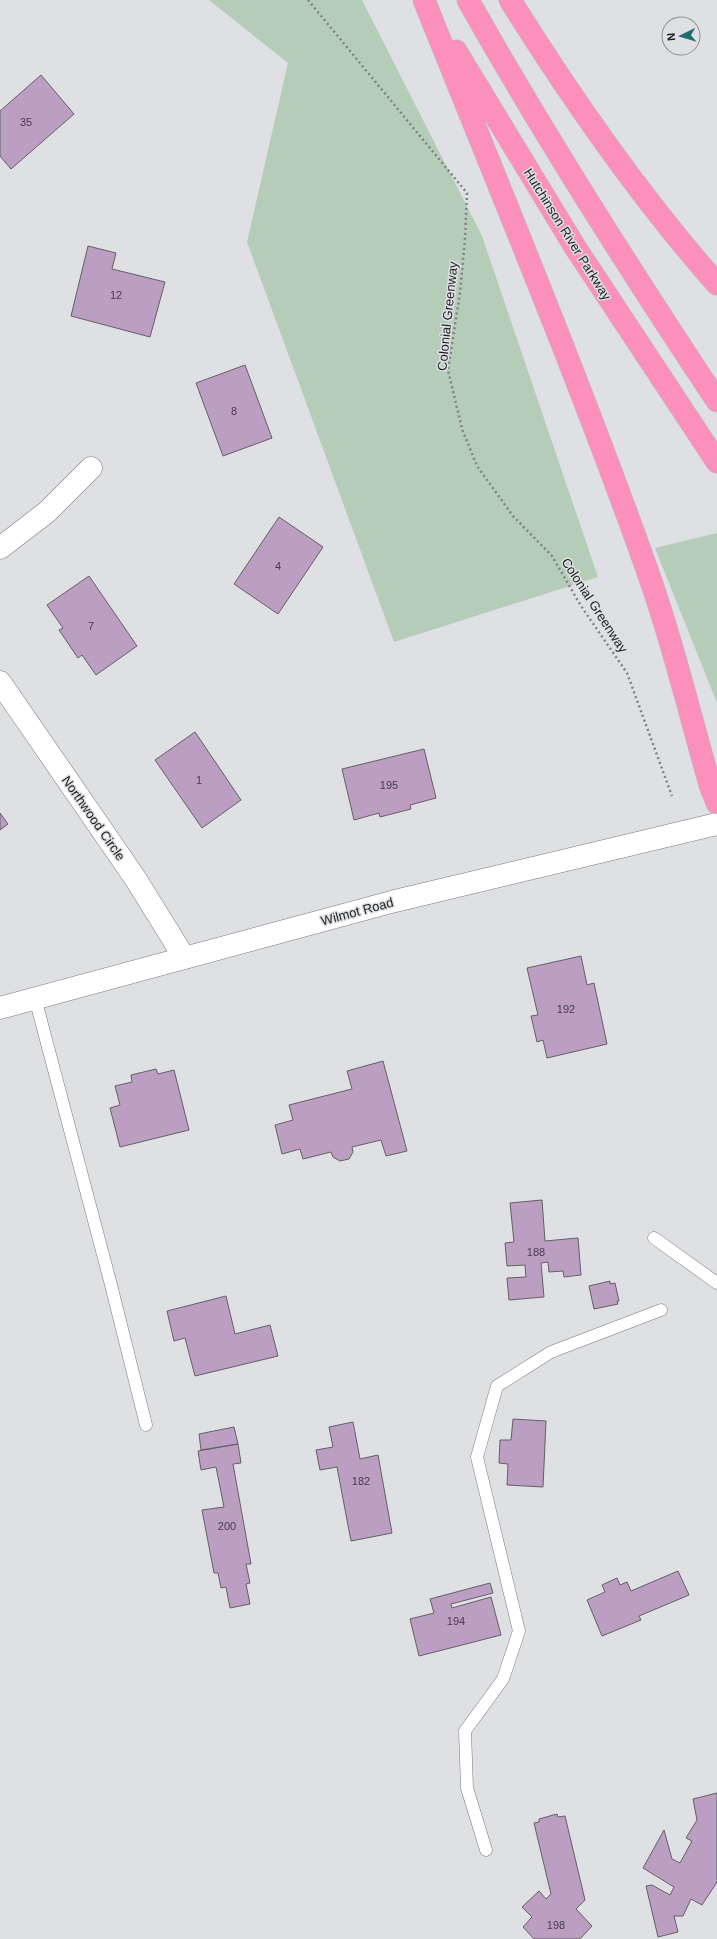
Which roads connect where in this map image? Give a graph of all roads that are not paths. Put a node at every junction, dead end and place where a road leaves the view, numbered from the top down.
1 (424, 0) edge
2 (427, 0) edge
3 (468, 0) edge
4 (510, 0) edge
5 (717, 284) edge
6 (717, 401) edge
7 (717, 462) edge
8 (91, 468) dead end
9 (0, 548) edge
10 (0, 682) edge
11 (717, 803) edge
12 (717, 824) edge
13 (184, 957) junction
14 (34, 998) junction
15 (0, 1008) edge
16 (654, 1238) dead end
17 (717, 1283) edge
18 (661, 1310) dead end
19 (146, 1424) dead end
20 (486, 1850) dead end

1 - 11 highway
2 - 7 highway, Hutchinson River Parkway
3 - 6 highway
4 - 5 highway
8 - 9 street
10 - 13 street, Northwood Circle
12 - 13 street, Wilmot Road
13 - 14 street, Wilmot Road
14 - 15 street, Wilmot Road
14 - 19 lane
16 - 17 lane
18 - 20 lane

